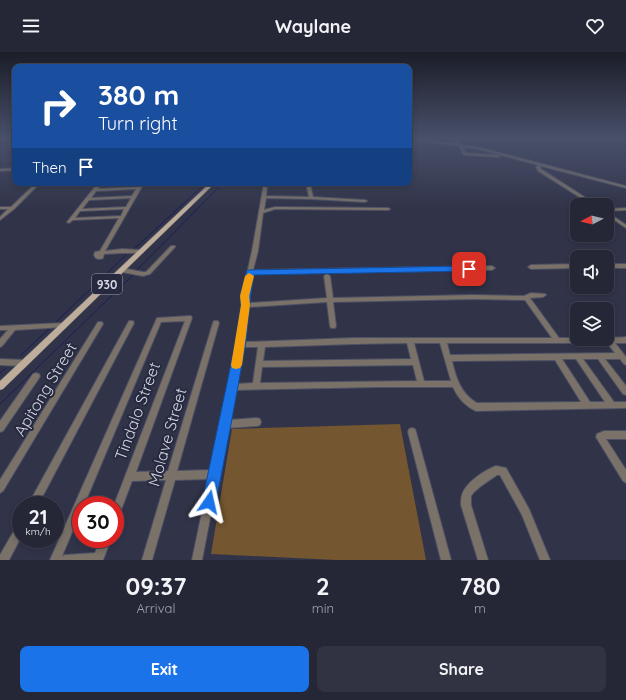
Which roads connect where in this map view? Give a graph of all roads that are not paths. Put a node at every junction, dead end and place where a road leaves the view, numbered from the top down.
1 (532, 162) edge
2 (541, 164) junction
3 (12, 169) edge
4 (0, 170) edge
5 (35, 186) edge
6 (97, 186) edge
7 (210, 186) edge
8 (266, 186) edge
9 (309, 186) edge
10 (626, 187) edge
11 (139, 188) joint
12 (116, 189) junction
13 (94, 190) junction
14 (88, 197) junction
15 (264, 197) junction
16 (110, 198) junction
17 (134, 198) junction
18 (311, 198) junction
19 (584, 198) edge
20 (365, 201) dead end
21 (0, 208) edge
22 (12, 208) junction
23 (128, 208) junction
24 (388, 209) dead end
25 (626, 209) edge
26 (79, 210) junction
27 (614, 210) edge
28 (261, 212) junction
29 (122, 217) junction
30 (0, 218) edge
31 (614, 218) edge
32 (626, 227) edge
33 (173, 248) dead end
34 (137, 252) junction
35 (570, 266) edge
36 (614, 266) edge
37 (626, 266) edge
38 (492, 268) dead end
39 (531, 268) dead end
40 (122, 270) junction
41 (250, 272) junction
42 (327, 276) dead end
43 (348, 293) dead end
44 (543, 294) dead end
45 (526, 298) junction
46 (331, 300) junction
47 (348, 300) junction
48 (246, 305) junction
49 (131, 323) dead end
50 (216, 323) dead end
51 (100, 324) dead end
52 (64, 325) junction
53 (333, 326) dead end
54 (14, 327) junction
55 (0, 328) edge
56 (556, 339) junction
57 (570, 339) edge
58 (614, 339) edge
59 (626, 340) edge
60 (410, 341) junction
61 (443, 341) junction
62 (0, 344) edge
63 (262, 344) junction
64 (240, 345) junction
65 (614, 346) edge
66 (578, 357) junction
67 (600, 357) junction
68 (448, 358) junction
69 (557, 358) junction
70 (624, 359) edge
71 (0, 362) edge
72 (416, 362) junction
73 (24, 363) junction
74 (260, 364) junction
75 (36, 376) dead end
76 (421, 384) junction
77 (456, 384) junction
78 (0, 386) edge
79 (232, 387) junction
80 (256, 387) junction
81 (626, 392) edge
82 (612, 405) junction
83 (626, 405) edge
84 (588, 406) junction
85 (257, 422) dead end
86 (224, 424) junction
87 (0, 428) edge
88 (412, 432) dead end
89 (626, 435) edge
90 (214, 474) junction
91 (171, 475) junction
92 (626, 476) edge
93 (130, 477) junction
94 (0, 488) edge
95 (38, 496) edge
96 (122, 496) edge
97 (12, 544) edge
98 (102, 548) edge
99 (98, 559) edge
100 (3, 560) edge
101 (55, 560) edge
102 (65, 560) edge
103 (147, 560) edge
104 (197, 560) edge
105 (446, 560) edge
106 (483, 560) edge
107 (545, 560) edge

1 - 2 street
2 - 10 street
2 - 19 street
3 - 4 street
5 - 22 street
6 - 13 street
7 - 34 main road, 930
8 - 15 street
9 - 18 street
11 - 12 street
11 - 17 street
12 - 13 street
12 - 16 street
13 - 14 street
14 - 16 street
14 - 26 street
15 - 18 street
15 - 28 street
16 - 17 street
17 - 23 street
18 - 20 street
21 - 22 street
22 - 30 street
23 - 26 street
23 - 29 street
24 - 28 street
25 - 27 street
26 - 29 street
28 - 41 street
29 - 34 street
31 - 32 street
33 - 40 street
34 - 40 main road, 930
35 - 39 street
36 - 37 street
38 - 41 street
40 - 52 main road, 930
41 - 48 street
42 - 46 street
43 - 47 street
44 - 45 street
45 - 47 street
45 - 56 street
46 - 47 street
46 - 48 street
46 - 53 street
48 - 64 street
49 - 95 street
50 - 91 street, Molave Street
51 - 94 street, Apitong Street
52 - 54 street
52 - 73 main road, 930
54 - 55 street
54 - 62 street
56 - 57 street
56 - 61 street
58 - 59 street
60 - 61 street
60 - 63 street
60 - 72 street
61 - 68 street
63 - 64 street
63 - 74 street
64 - 79 street
65 - 70 street
66 - 67 street
66 - 69 street
66 - 82 street
67 - 70 street
67 - 81 street
68 - 69 street
68 - 77 street
69 - 84 street
71 - 73 street
72 - 74 street
72 - 76 street
73 - 78 main road, 930
74 - 80 street
75 - 87 street
76 - 77 street
76 - 80 street
77 - 84 street
79 - 80 street
79 - 86 street
82 - 83 street
82 - 84 street
85 - 86 street
86 - 90 street
88 - 105 street
89 - 92 street
90 - 91 street
90 - 104 street
91 - 93 street
91 - 103 street, Molave Street
93 - 96 street, Tindalo Street
93 - 101 street, Tindalo Street
97 - 100 street
98 - 99 street
99 - 102 street
106 - 107 street

